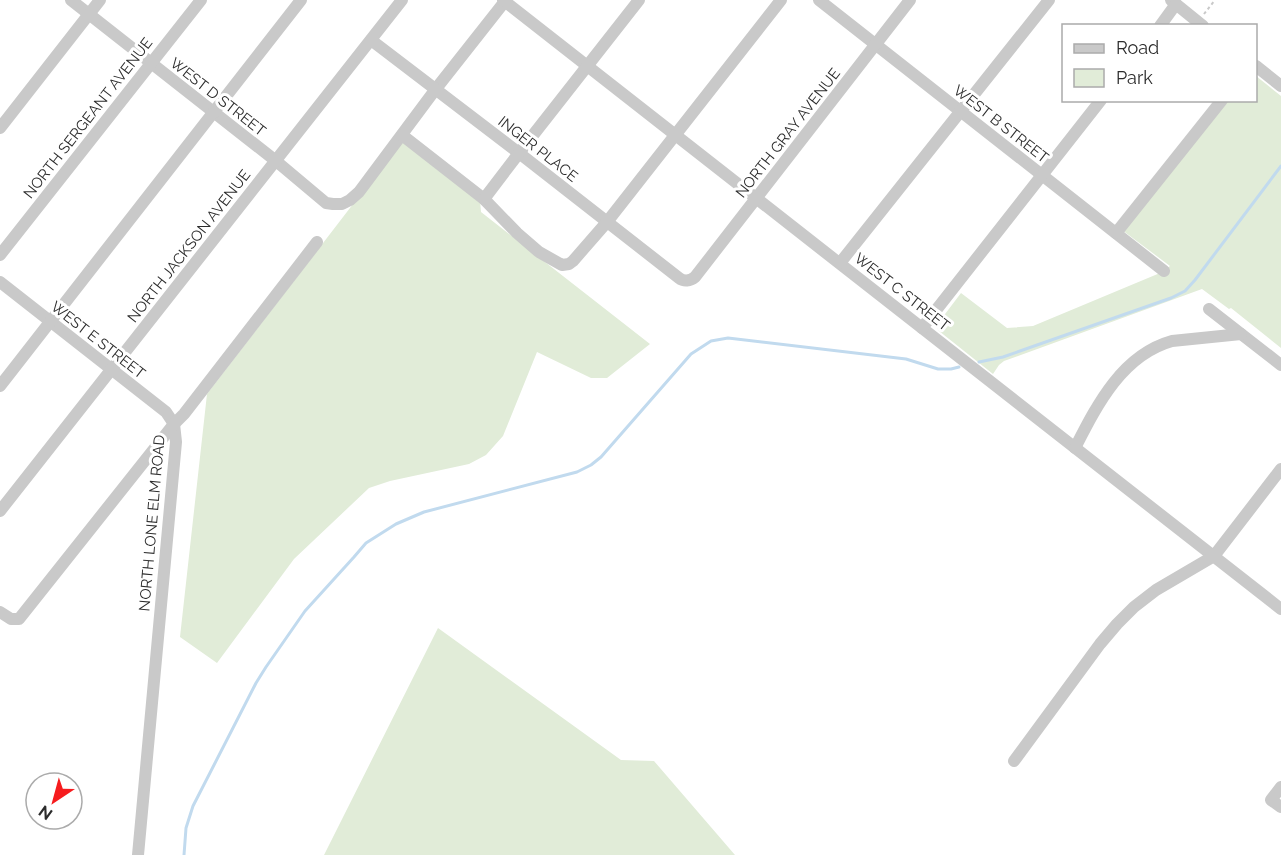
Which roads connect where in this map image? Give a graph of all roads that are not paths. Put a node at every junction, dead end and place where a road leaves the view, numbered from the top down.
1 (71, 0) edge
2 (100, 0) edge
3 (201, 0) edge
4 (301, 0) edge
5 (402, 0) edge
6 (505, 0) edge
7 (639, 0) edge
8 (781, 0) edge
9 (819, 0) edge
10 (910, 0) edge
11 (1049, 0) edge
12 (1173, 2) edge
13 (89, 14) junction
14 (1203, 20) edge
15 (1161, 24) edge
16 (371, 40) junction
17 (875, 44) junction
18 (151, 63) junction
19 (587, 66) junction
20 (1257, 67) edge
21 (1281, 86) edge
22 (435, 90) junction
23 (1099, 102) edge
24 (1220, 102) edge
25 (961, 111) junction
26 (213, 112) junction
27 (0, 128) edge
28 (402, 135) junction
29 (676, 135) junction
30 (519, 153) junction
31 (276, 161) junction
32 (1043, 176) junction
33 (756, 198) junction
34 (484, 200) junction
35 (607, 222) junction
36 (1116, 233) junction
37 (317, 242) dead end
38 (0, 255) edge
39 (840, 263) junction
40 (1164, 271) dead end
41 (687, 281) joint
42 (0, 282) edge
43 (1209, 309) dead end
44 (51, 322) junction
45 (922, 328) junction
46 (1241, 334) junction
47 (1281, 365) edge
48 (111, 369) junction
49 (0, 386) edge
50 (174, 424) junction
51 (1076, 448) junction
52 (1281, 469) edge
53 (0, 511) edge
54 (1214, 556) junction
55 (1281, 609) edge
56 (0, 612) edge
57 (1014, 761) dead end
58 (1281, 787) edge
59 (1276, 804) edge
60 (138, 855) edge

1 - 13 street, WEST D STREET
2 - 13 street
3 - 18 street, NORTH SERGEANT AVENUE
4 - 26 street
5 - 16 street, NORTH JACKSON AVENUE
6 - 19 street, WEST C STREET
6 - 22 street
7 - 19 street
8 - 29 street
9 - 17 street, WEST B STREET
10 - 17 street, NORTH GRAY AVENUE
11 - 25 street
12 - 14 street
12 - 15 street
13 - 18 street, WEST D STREET
13 - 27 street
16 - 22 street, INGER PLACE
16 - 31 street, NORTH JACKSON AVENUE
17 - 25 street, WEST B STREET
17 - 33 street, NORTH GRAY AVENUE
18 - 26 street, WEST D STREET
18 - 38 street, NORTH SERGEANT AVENUE
19 - 29 street, WEST C STREET
19 - 30 street
20 - 21 street
22 - 28 street
22 - 30 street, INGER PLACE
23 - 32 street
24 - 36 street
25 - 32 street, WEST B STREET
25 - 39 street
26 - 31 street, WEST D STREET
26 - 44 street
28 - 31 street, WEST D STREET
28 - 34 street
29 - 33 street, WEST C STREET
29 - 35 street
30 - 34 street
30 - 35 street, INGER PLACE
31 - 48 street, NORTH JACKSON AVENUE
32 - 36 street, WEST B STREET
32 - 45 street
33 - 39 street, WEST C STREET
33 - 41 street, NORTH GRAY AVENUE
34 - 35 street
35 - 41 street, INGER PLACE
36 - 40 street, WEST B STREET
37 - 50 street, NORTH LONE ELM ROAD
39 - 45 street, WEST C STREET
42 - 44 street, WEST E STREET
43 - 46 street
44 - 48 street, WEST E STREET
44 - 49 street
45 - 51 street, WEST C STREET
46 - 47 street
46 - 51 street
48 - 50 street, WEST E STREET
48 - 53 street, NORTH JACKSON AVENUE
50 - 56 street
50 - 60 street, NORTH LONE ELM ROAD
51 - 54 street, WEST C STREET
52 - 54 street
54 - 55 street, WEST C STREET
54 - 57 street
58 - 59 street

